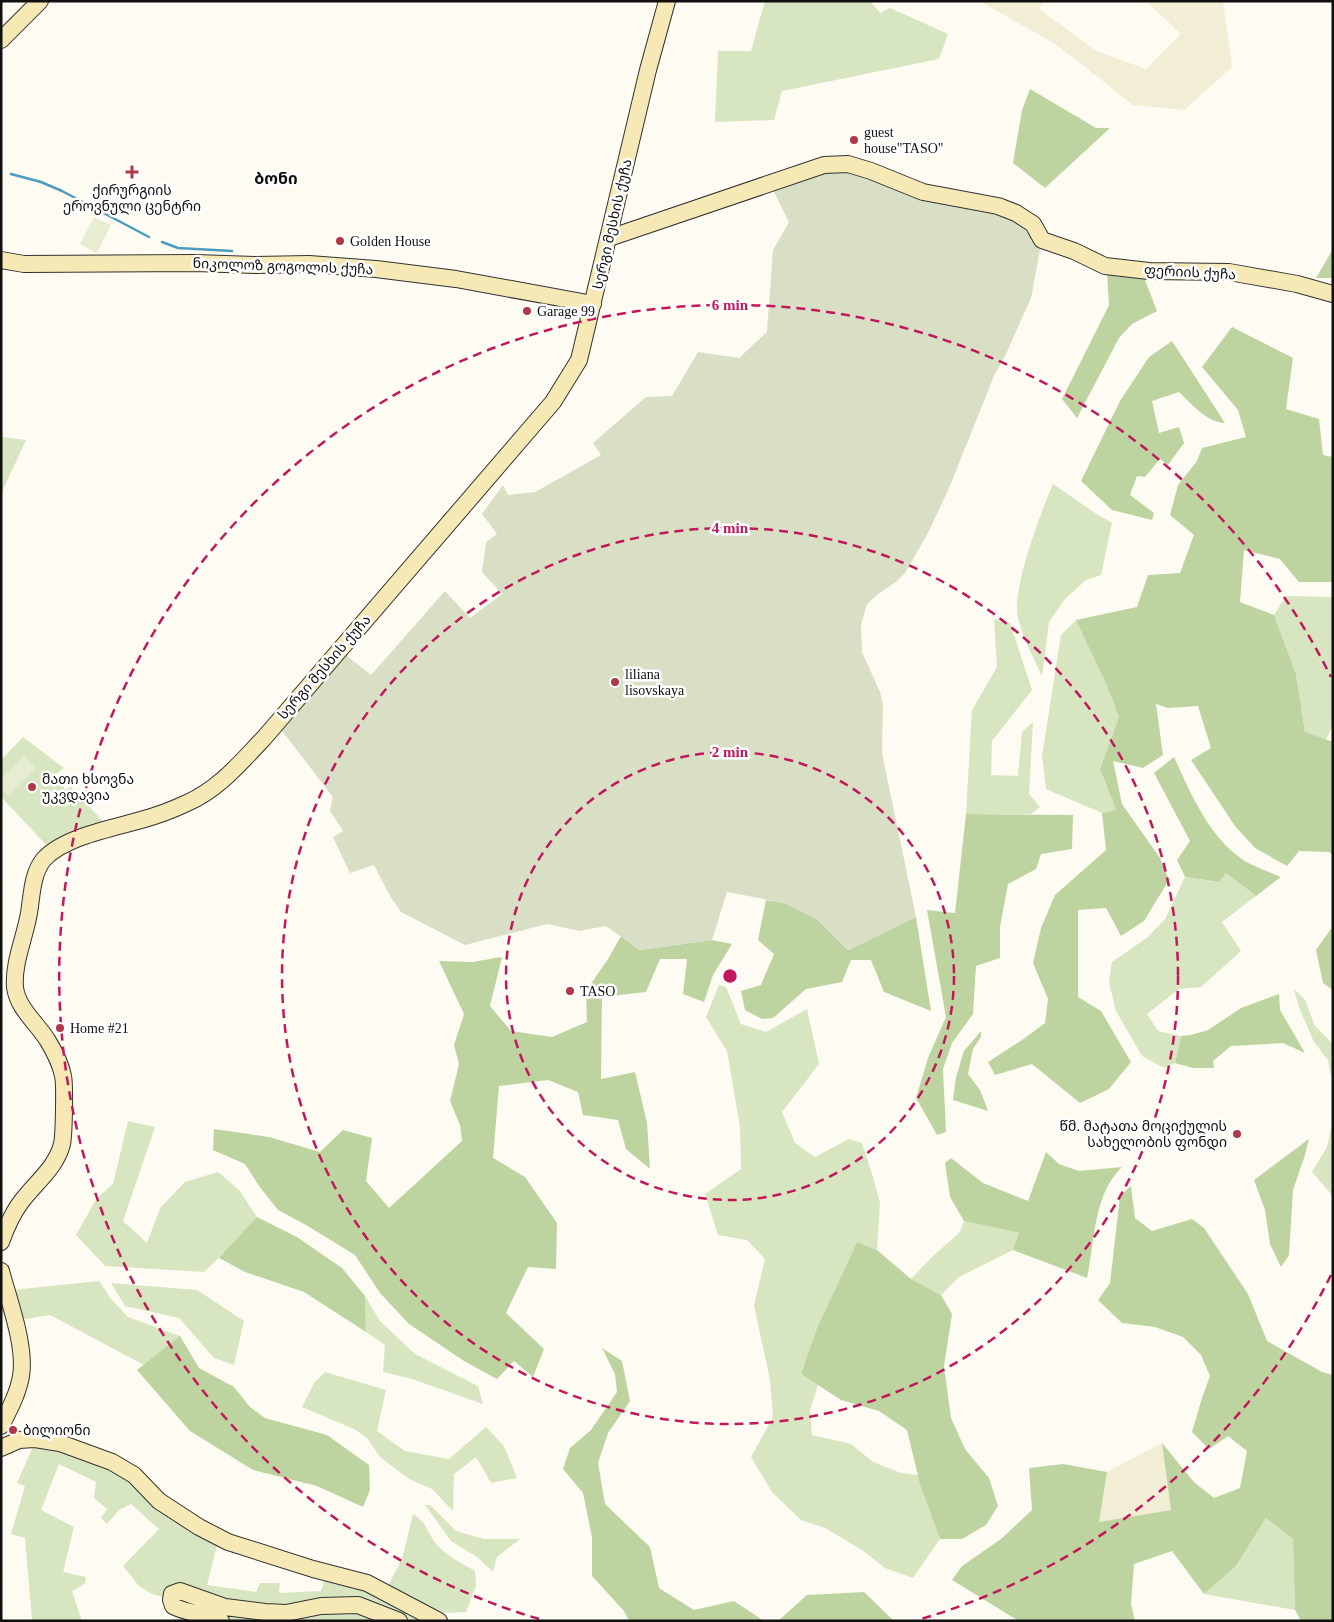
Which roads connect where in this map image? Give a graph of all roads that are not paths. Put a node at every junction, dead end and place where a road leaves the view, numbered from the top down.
1 (40, 1) edge
2 (667, 1) edge
3 (1, 40) edge
4 (609, 238) junction
5 (1, 260) edge
6 (1333, 294) edge
7 (593, 304) junction
8 (1, 1242) edge
9 (1, 1271) edge
10 (1, 1426) edge
11 (1, 1448) edge
12 (221, 1621) edge
13 (399, 1621) edge
14 (439, 1621) edge

1 - 3 street
2 - 4 street, სერგი მესხის ქუჩა
4 - 6 street, ფერიის ქუჩა
4 - 7 street, სერგი მესხის ქუჩა
5 - 7 street, ნიკოლოზ გოგოლის ქუჩა
7 - 8 street, სერგი მესხის ქუჩა
9 - 10 street
11 - 14 street
12 - 13 street

